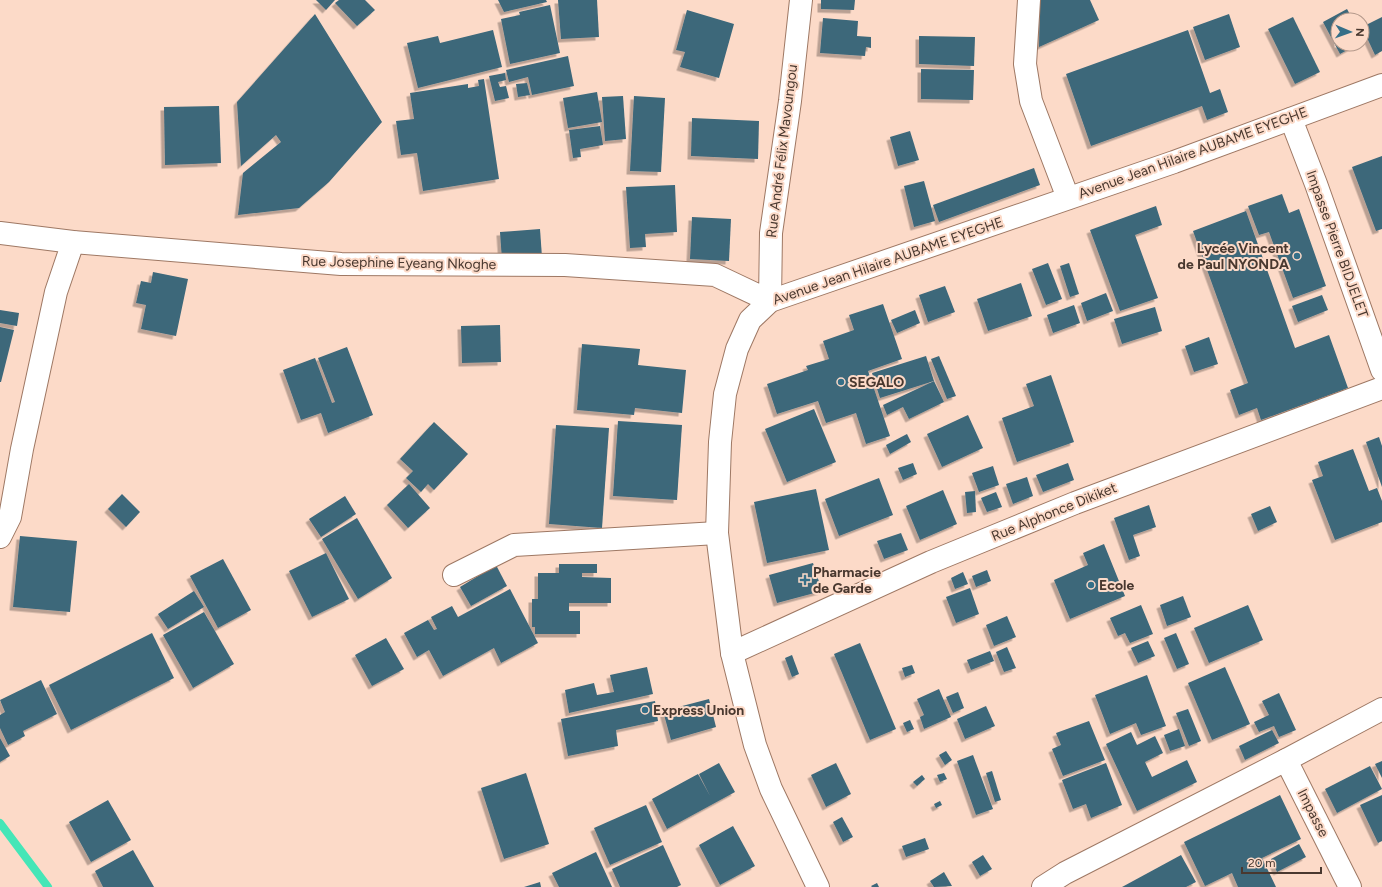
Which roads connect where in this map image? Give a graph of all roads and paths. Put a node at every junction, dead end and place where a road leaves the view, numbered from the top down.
1 (801, 0) edge
2 (1029, 0) edge
3 (1382, 85) edge
4 (1291, 119) junction
5 (1068, 198) junction
6 (0, 233) edge
7 (73, 242) junction
8 (770, 301) junction
9 (1382, 370) edge
10 (1382, 388) edge
11 (717, 533) junction
12 (0, 536) edge
13 (454, 575) dead end
14 (732, 653) junction
15 (1382, 709) edge
16 (1286, 760) junction
17 (1068, 880) edge
18 (818, 887) edge
19 (1043, 887) edge
20 (1350, 887) edge

1 - 8 street, Rue André Félix Mavoungou
2 - 5 street
3 - 4 street, Avenue Jean Hilaire AUBAME EYEGHE
4 - 5 street, Avenue Jean Hilaire AUBAME EYEGHE
4 - 9 street, Impasse Pierre BIDJELET
5 - 8 street, Avenue Jean Hilaire AUBAME EYEGHE
6 - 7 street, Rue Josephine Eyeang Nkoghe
7 - 8 street, Rue Josephine Eyeang Nkoghe
7 - 12 street
8 - 11 street, Avenue Jean Hilaire AUBAME EYEGHE
10 - 14 street, Rue Alphonce Dikiket
11 - 13 street
11 - 14 street, Avenue Jean Hilaire AUBAME EYEGHE
14 - 18 street, Avenue Jean Hilaire AUBAME EYEGHE
15 - 16 street
16 - 17 street
16 - 20 street, Impasse
17 - 19 street

